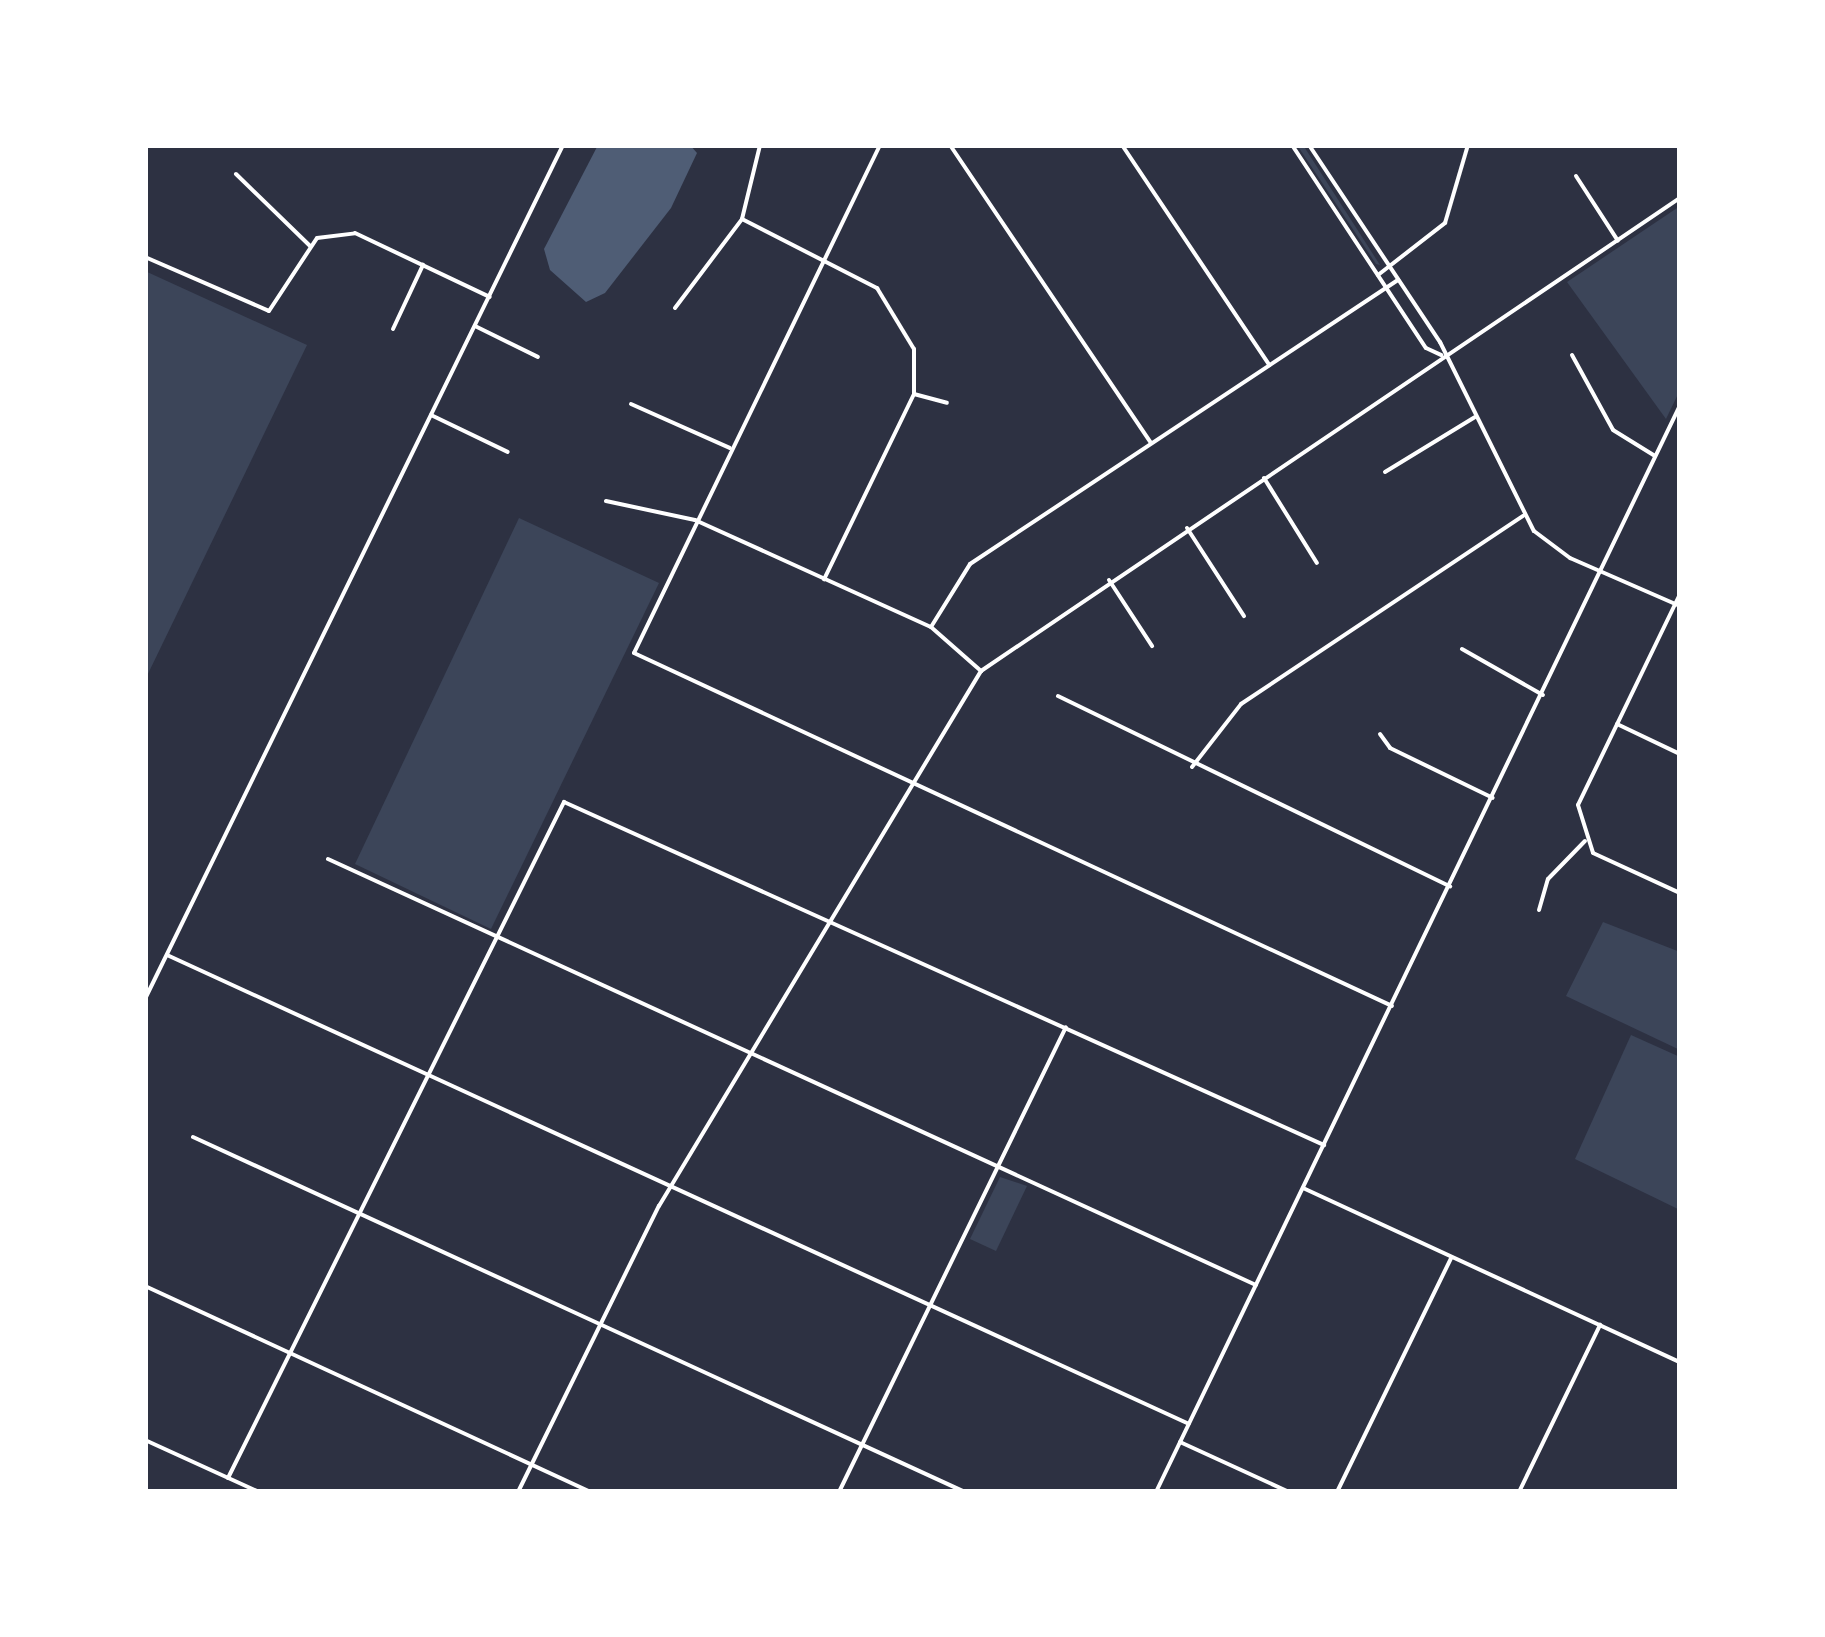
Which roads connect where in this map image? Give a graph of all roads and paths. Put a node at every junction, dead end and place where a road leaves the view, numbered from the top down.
1 (760, 145) edge
2 (880, 145) edge
3 (950, 145) edge
4 (1122, 145) edge
5 (1292, 145) edge
6 (1308, 145) edge
7 (1468, 145) edge
8 (561, 146) edge
9 (236, 174) dead end
10 (1576, 176) dead end
11 (1680, 198) edge
12 (742, 218) junction
13 (1618, 241) junction
14 (310, 246) junction
15 (145, 257) edge
16 (824, 259) junction
17 (424, 265) junction
18 (1390, 266) junction
19 (1378, 274) junction
20 (1398, 280) junction
21 (1386, 287) junction
22 (490, 297) junction
23 (675, 308) dead end
24 (475, 326) junction
25 (393, 330) dead end
26 (1441, 355) junction
27 (1572, 355) dead end
28 (538, 358) dead end
29 (1268, 365) junction
30 (914, 394) junction
31 (947, 403) dead end
32 (630, 404) dead end
33 (1680, 405) edge
34 (431, 415) junction
35 (1477, 416) junction
36 (1151, 443) junction
37 (730, 448) junction
38 (508, 452) dead end
39 (1655, 456) junction
40 (1385, 472) dead end
41 (1264, 477) junction
42 (606, 501) dead end
43 (1523, 516) junction
44 (695, 520) junction
45 (1188, 528) junction
46 (1318, 563) dead end
47 (1600, 572) junction
48 (824, 579) junction
49 (1109, 580) junction
50 (1680, 594) edge
51 (1678, 605) edge
52 (1244, 616) dead end
53 (932, 628) junction
54 (1152, 646) dead end
55 (1462, 649) dead end
56 (981, 672) junction
57 (1543, 695) junction
58 (1058, 696) dead end
59 (1615, 723) junction
60 (1380, 734) dead end
61 (1680, 754) edge
62 (1192, 766) junction
63 (909, 784) junction
64 (1493, 798) junction
65 (1584, 841) junction
66 (328, 859) dead end
67 (1450, 886) junction
68 (1680, 893) edge
69 (1539, 910) dead end
70 (830, 918) junction
71 (493, 934) junction
72 (167, 954) junction
73 (145, 1000) edge
74 (1392, 1006) junction
75 (1066, 1026) junction
76 (750, 1052) junction
77 (425, 1073) junction
78 (193, 1137) dead end
79 (1324, 1146) junction
80 (998, 1166) junction
81 (671, 1186) junction
82 (1304, 1188) junction
83 (358, 1213) junction
84 (1452, 1256) junction
85 (1256, 1285) junction
86 (145, 1286) edge
87 (930, 1306) junction
88 (600, 1324) junction
89 (1600, 1325) junction
90 (289, 1352) junction
91 (1680, 1362) edge
92 (1188, 1424) junction
93 (145, 1440) edge
94 (1180, 1442) junction
95 (862, 1445) junction
96 (532, 1464) junction
97 (228, 1478) junction
98 (259, 1492) edge
99 (518, 1492) edge
100 (591, 1492) edge
101 (839, 1492) edge
102 (965, 1492) edge
103 (1156, 1492) edge
104 (1290, 1492) edge
105 (1337, 1492) edge
106 (1519, 1492) edge

1 - 12 street
2 - 16 street
3 - 36 street
4 - 29 street
5 - 19 street
6 - 18 street
7 - 18 street
8 - 22 street
9 - 14 street
10 - 13 street
11 - 13 street
12 - 16 street
12 - 23 street
13 - 26 street
14 - 15 street
14 - 17 street
16 - 30 street
16 - 37 street
17 - 22 street
17 - 25 street
18 - 19 street
18 - 20 street
19 - 21 street
20 - 21 street
20 - 26 street
21 - 26 street
21 - 29 street
22 - 24 street
24 - 28 street
24 - 34 street
26 - 35 street
26 - 41 street
27 - 39 street
29 - 36 street
30 - 31 street
30 - 48 street
32 - 37 street
33 - 39 street
34 - 38 street
34 - 72 street
35 - 40 street
35 - 43 street
36 - 53 street
37 - 44 street
39 - 47 street
41 - 45 street
41 - 46 street
42 - 44 street
43 - 47 street
43 - 62 street
44 - 48 street
44 - 63 street
45 - 49 street
45 - 52 street
47 - 51 street
47 - 57 street
48 - 53 street
49 - 54 street
49 - 56 street
50 - 51 street
51 - 59 street
53 - 56 street
55 - 57 street
56 - 63 street
57 - 64 street
58 - 62 street
59 - 61 street
59 - 65 street
60 - 64 street
62 - 67 street
63 - 70 street
63 - 74 street
64 - 67 street
65 - 68 street
65 - 69 street
66 - 71 street
67 - 74 street
70 - 71 street
70 - 75 street
70 - 76 street
71 - 76 street
71 - 77 street
72 - 73 street
72 - 77 street
74 - 79 street
75 - 79 street
75 - 80 street
76 - 80 street
76 - 81 street
77 - 81 street
77 - 83 street
78 - 83 street
79 - 82 street
80 - 85 street
80 - 87 street
81 - 87 street
81 - 88 street
82 - 84 street
82 - 85 street
83 - 88 street
83 - 90 street
84 - 89 street
84 - 105 street
85 - 92 street
86 - 90 street
87 - 92 street
87 - 95 street
88 - 95 street
88 - 96 street
89 - 91 street
89 - 106 street
90 - 96 street
90 - 97 street
92 - 94 street
93 - 97 street
94 - 103 street
94 - 104 street
95 - 101 street
95 - 102 street
96 - 99 street
96 - 100 street
97 - 98 street

